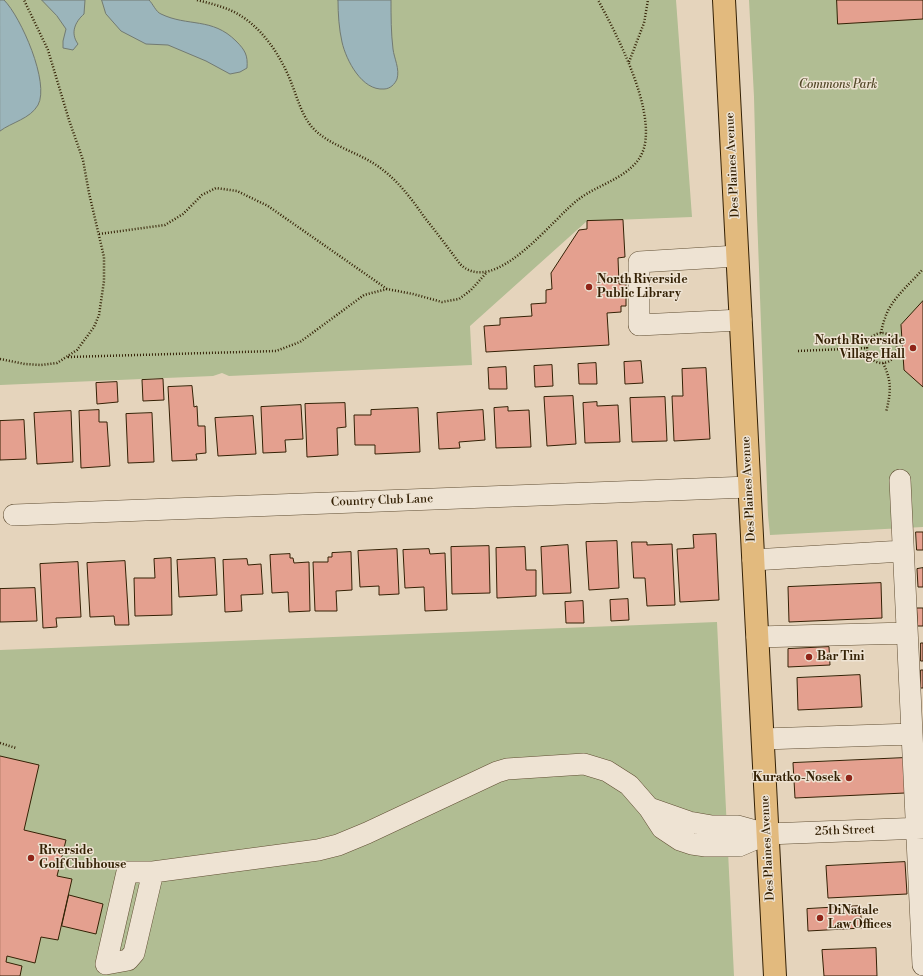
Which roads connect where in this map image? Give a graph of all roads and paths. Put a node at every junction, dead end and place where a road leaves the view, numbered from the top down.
1 (24, 0) edge
2 (197, 0) edge
3 (598, 0) edge
4 (648, 0) edge
5 (724, 1) edge
6 (629, 62) junction
7 (99, 234) junction
8 (737, 256) junction
9 (923, 269) edge
10 (487, 272) junction
11 (387, 289) junction
12 (741, 320) junction
13 (881, 333) junction
14 (867, 348) junction
15 (798, 351) dead end
16 (67, 357) junction
17 (0, 358) edge
18 (883, 363) junction
19 (886, 412) dead end
20 (900, 480) dead end
21 (750, 487) junction
22 (14, 515) dead end
23 (903, 551) junction
24 (753, 560) junction
25 (907, 633) junction
26 (757, 637) junction
27 (912, 734) junction
28 (763, 739) junction
29 (0, 743) edge
30 (16, 748) dead end
31 (919, 828) edge
32 (767, 834) junction
33 (153, 872) dead end
34 (923, 965) edge
35 (775, 976) edge

1 - 7 path
2 - 10 path
3 - 6 path
4 - 6 path
5 - 8 main road, Des Plaines Avenue
6 - 10 path
7 - 11 path
7 - 16 path
8 - 12 main road, Des Plaines Avenue
8 - 12 street
9 - 13 path
10 - 11 path
11 - 16 path
12 - 21 main road, Des Plaines Avenue
13 - 14 path
13 - 18 path
14 - 15 path
14 - 18 path
16 - 17 path
18 - 19 path
20 - 23 street
21 - 22 street, Country Club Lane
21 - 24 main road, Des Plaines Avenue
23 - 24 street
23 - 25 street
24 - 26 main road, Des Plaines Avenue
25 - 26 street
25 - 27 street
26 - 28 main road, Des Plaines Avenue
27 - 28 street
27 - 31 street
28 - 32 main road, Des Plaines Avenue
29 - 30 path
31 - 32 street, 25th Street
31 - 34 street
32 - 33 street
32 - 35 main road, Des Plaines Avenue

